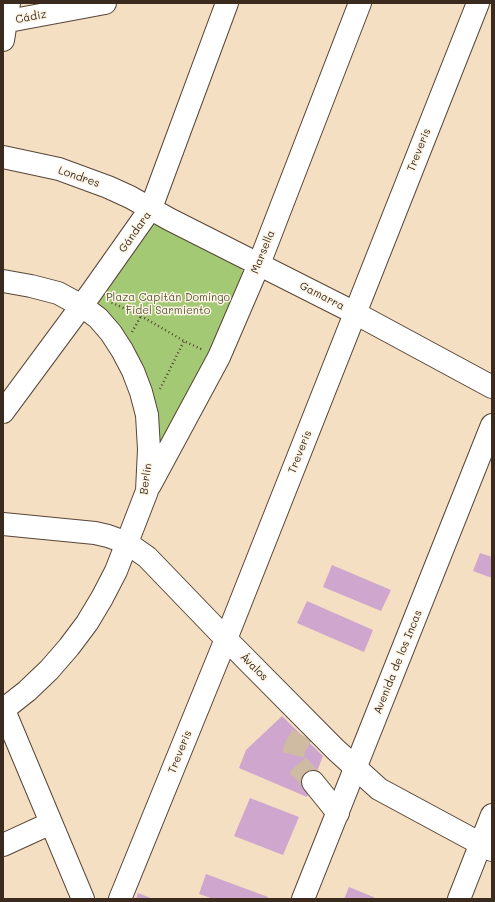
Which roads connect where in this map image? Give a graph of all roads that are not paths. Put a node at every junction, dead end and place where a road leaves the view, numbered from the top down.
1 (105, 3) edge
2 (227, 3) edge
3 (360, 3) edge
4 (482, 9) edge
5 (5, 22) edge
6 (3, 157) edge
7 (151, 208) junction
8 (259, 264) junction
9 (3, 281) edge
10 (87, 299) junction
11 (355, 313) junction
12 (492, 387) edge
13 (3, 412) edge
14 (492, 425) edge
15 (146, 491) junction
16 (3, 524) edge
17 (127, 543) junction
18 (226, 639) junction
19 (3, 709) edge
20 (356, 768) junction
21 (313, 782) tunnel mouth
22 (338, 813) junction
23 (492, 815) edge
24 (51, 823) junction
25 (3, 845) edge
26 (486, 847) edge
27 (83, 899) edge
28 (120, 899) edge
29 (304, 899) edge
30 (459, 899) edge

1 - 5 street, Cádiz
2 - 7 street, Gándara
3 - 8 street, Marsella
4 - 11 street, Treveris
6 - 7 street, Londres
7 - 8 street, Gamarra
7 - 10 street, Gándara
8 - 11 street, Gamarra
8 - 15 street, Marsella
9 - 10 street, Berlín
10 - 13 street, Gándara
10 - 15 street, Berlín
11 - 12 street, Gamarra
11 - 18 street, Treveris
14 - 20 street, Avenida de los Incas
15 - 17 street, Berlín
16 - 17 street, Ávalos
17 - 18 street, Ávalos
17 - 19 street, Berlín
18 - 20 street, Ávalos
18 - 28 street, Treveris
19 - 24 street
20 - 22 street, Avenida de los Incas
20 - 26 street, Ávalos
21 - 22 street
22 - 29 street, Avenida de los Incas
23 - 26 street
24 - 25 street
24 - 27 street
26 - 30 street

